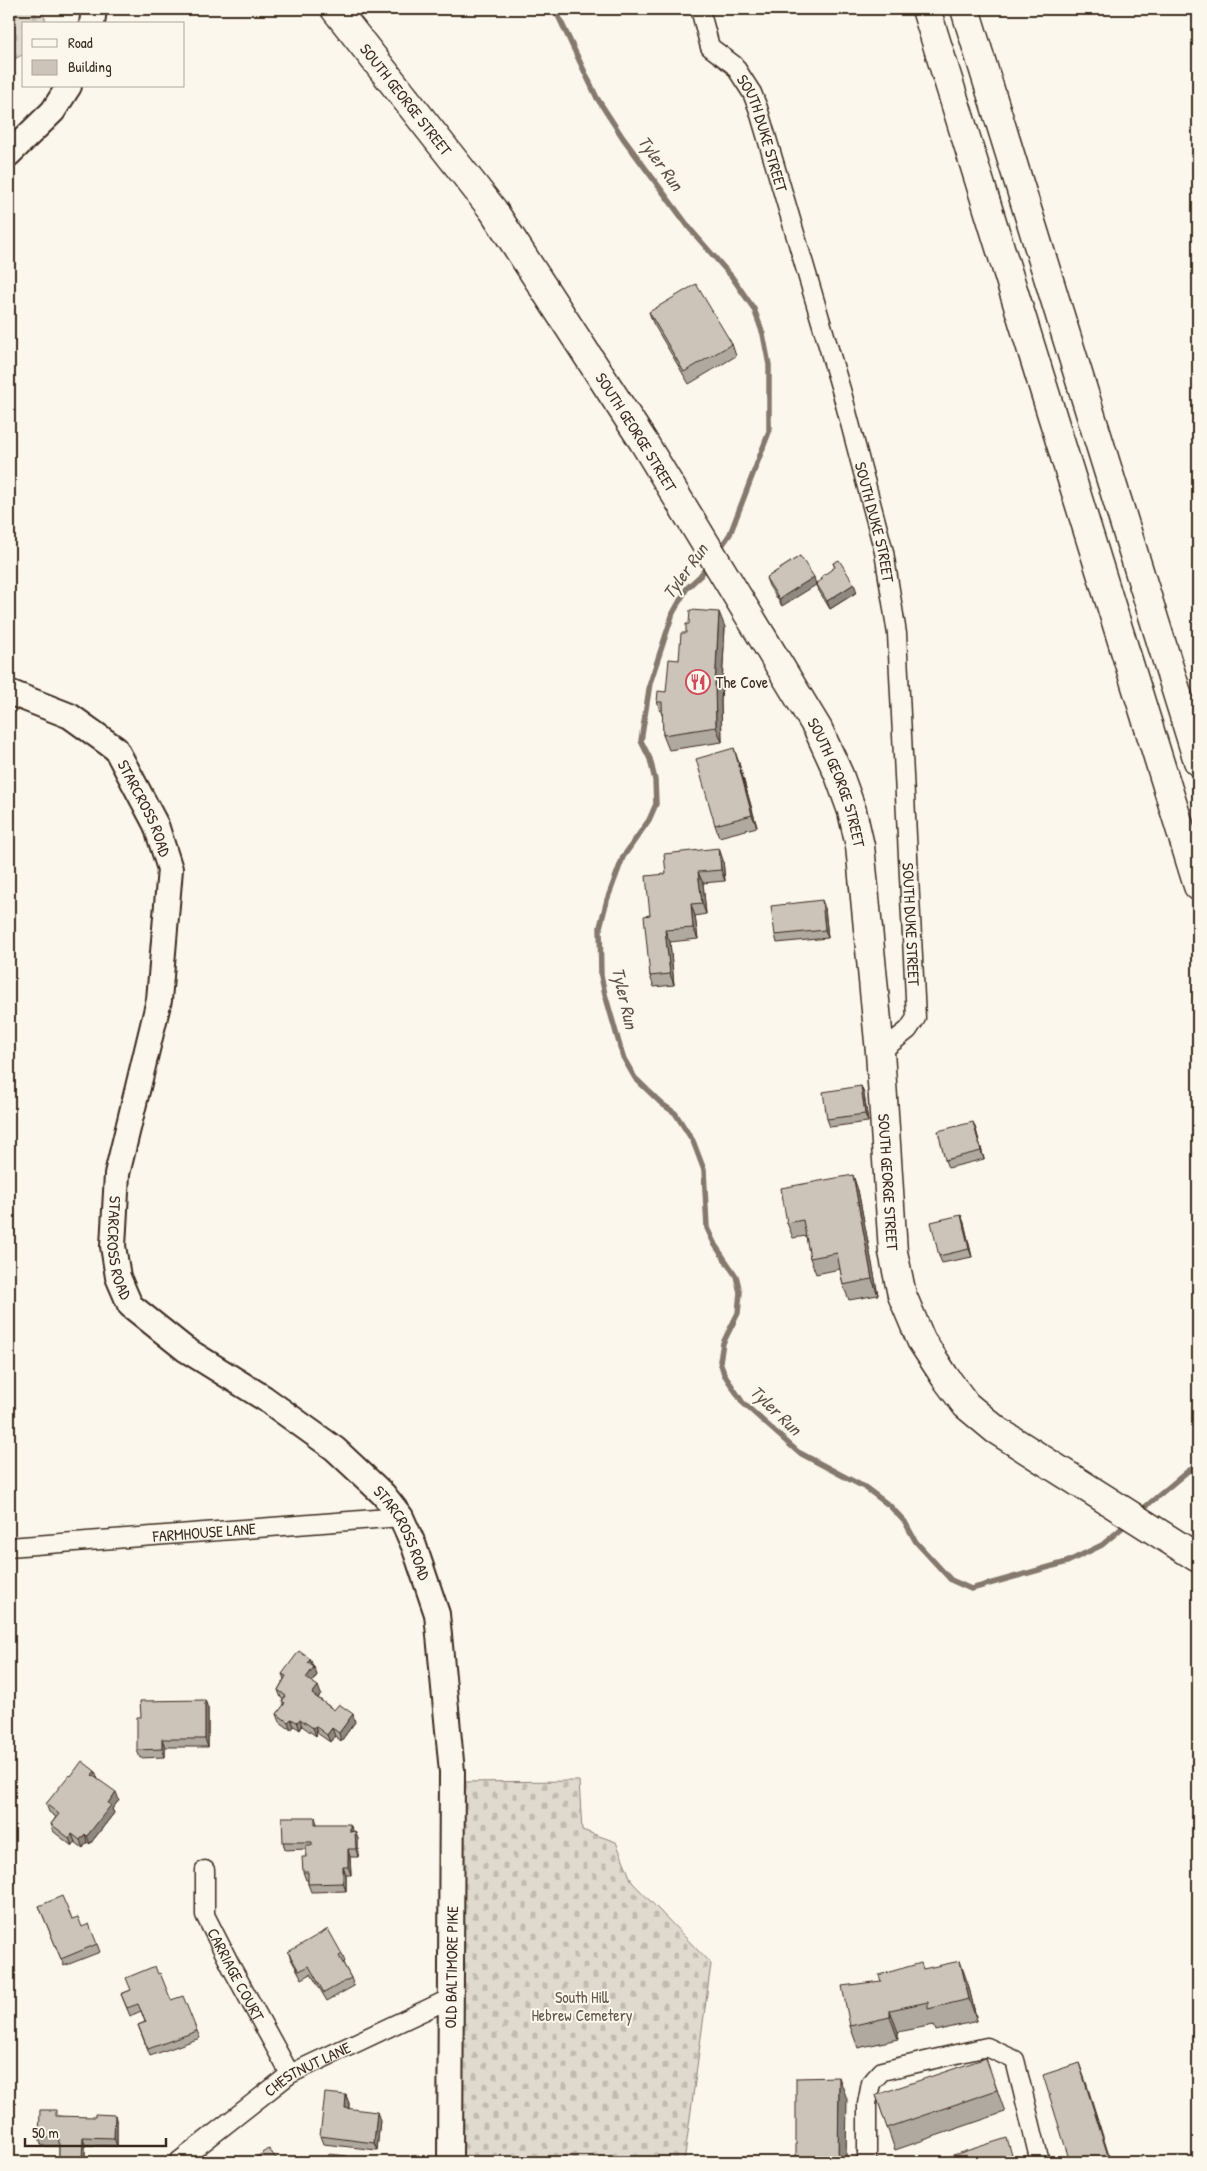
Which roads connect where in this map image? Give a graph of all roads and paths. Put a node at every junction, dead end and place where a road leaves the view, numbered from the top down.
1 (94, 9) edge
2 (335, 9) edge
3 (700, 9) edge
4 (926, 9) edge
5 (966, 9) edge
6 (92, 22) edge
7 (68, 88) edge
8 (9, 154) edge
9 (9, 692) edge
10 (1198, 761) edge
11 (1198, 886) edge
12 (880, 1052) junction
13 (401, 1517) junction
14 (9, 1547) edge
15 (1198, 1558) edge
16 (452, 1772) joint
17 (205, 1870) dead end
18 (451, 1998) junction
19 (290, 2074) junction
20 (178, 2162) edge
21 (450, 2162) edge
22 (867, 2162) edge
23 (1040, 2162) edge

1 - 6 street
2 - 12 main road, SOUTH GEORGE STREET
3 - 12 street, SOUTH DUKE STREET
4 - 11 main road
5 - 10 main road
7 - 8 street
9 - 13 street, STARCROSS ROAD
12 - 15 main road, SOUTH GEORGE STREET
13 - 14 street, FARMHOUSE LANE
13 - 16 street, STARCROSS ROAD
16 - 18 street, OLD BALTIMORE PIKE
17 - 19 street, CARRIAGE COURT
18 - 19 street, CHESTNUT LANE
18 - 21 street, OLD BALTIMORE PIKE
19 - 20 street, CHESTNUT LANE
22 - 23 street

